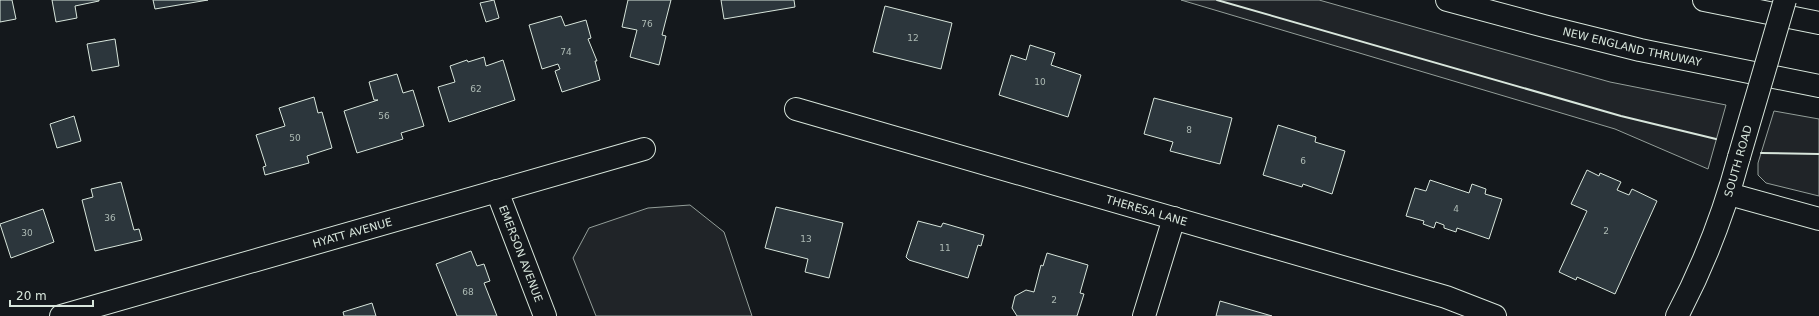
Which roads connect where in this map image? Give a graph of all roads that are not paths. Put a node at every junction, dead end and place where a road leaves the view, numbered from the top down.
1 (1447, 0) edge
2 (1704, 0) edge
3 (1785, 0) edge
4 (1819, 23) edge
5 (1819, 86) edge
6 (796, 109) dead end
7 (644, 149) dead end
8 (497, 191) junction
9 (1729, 194) junction
10 (1174, 218) junction
11 (1819, 219) edge
12 (61, 316) edge
13 (545, 316) edge
14 (1144, 316) edge
15 (1495, 316) edge
16 (1677, 316) edge

1 - 5 main road, NEW ENGLAND THRUWAY
2 - 4 main road
3 - 9 main road, SOUTH ROAD, bridge
6 - 10 main road, THERESA LANE
7 - 8 main road, HYATT AVENUE
8 - 12 main road, HYATT AVENUE
8 - 13 main road, EMERSON AVENUE
9 - 11 main road
9 - 16 main road, SOUTH ROAD
10 - 14 main road
10 - 15 main road, THERESA LANE

